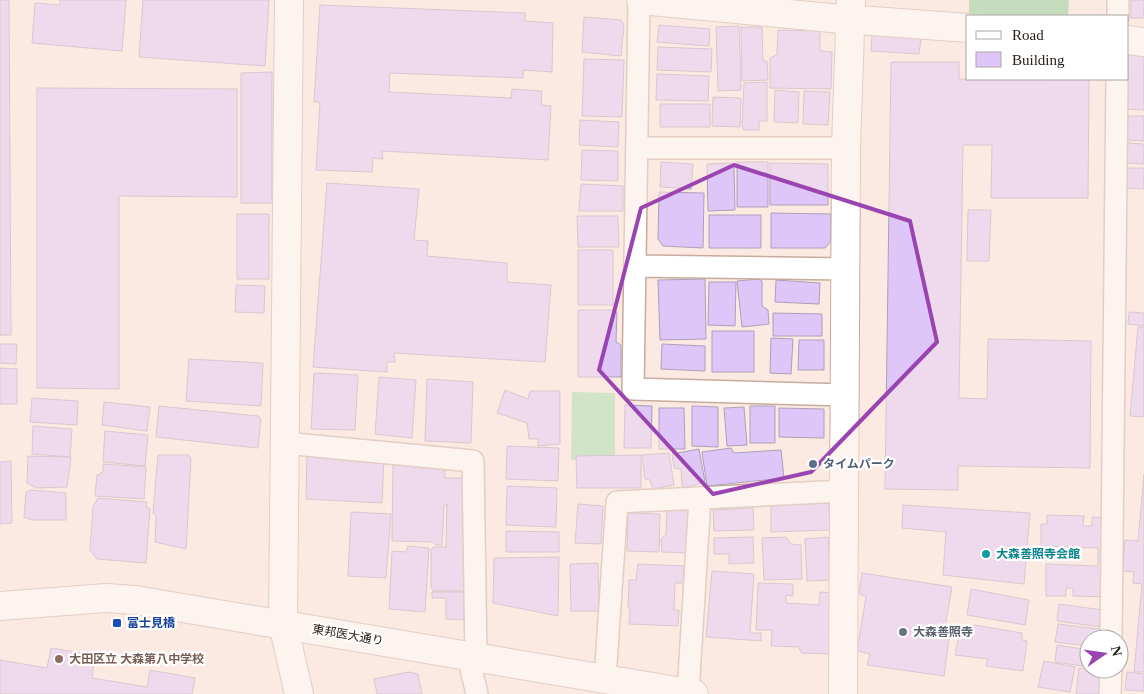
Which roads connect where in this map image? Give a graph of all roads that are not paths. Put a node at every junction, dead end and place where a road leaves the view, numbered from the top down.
1 (289, 0) edge
2 (640, 0) edge
3 (1118, 0) edge
4 (851, 9) edge
5 (1118, 15) edge
6 (966, 28) edge
7 (1129, 40) edge
8 (1144, 42) edge
9 (1117, 80) edge
10 (636, 148) junction
11 (846, 148) junction
12 (635, 266) junction
13 (845, 269) junction
14 (845, 395) junction
15 (284, 443) junction
16 (844, 491) junction
17 (700, 498) junction
18 (0, 606) edge
19 (283, 624) junction
20 (1111, 629) edge
21 (472, 656) junction
22 (605, 679) junction
23 (1110, 679) edge
24 (299, 694) edge
25 (477, 694) edge
26 (691, 694) edge
27 (843, 694) edge
28 (1110, 694) edge

1 - 15 street
2 - 4 street
2 - 10 lane
3 - 5 lane
4 - 6 street
4 - 11 street
7 - 8 street
9 - 20 lane
10 - 11 lane
10 - 12 lane
11 - 13 street
12 - 13 lane
12 - 14 lane
13 - 14 street
14 - 16 street
15 - 19 street
15 - 21 lane
16 - 17 lane
16 - 27 street
17 - 22 lane
17 - 26 lane
18 - 19 street, 東邦医大通り
19 - 21 street, 東邦医大通り
19 - 24 street
21 - 22 street, 東邦医大通り
21 - 25 lane
22 - 26 street, 東邦医大通り
23 - 28 lane

